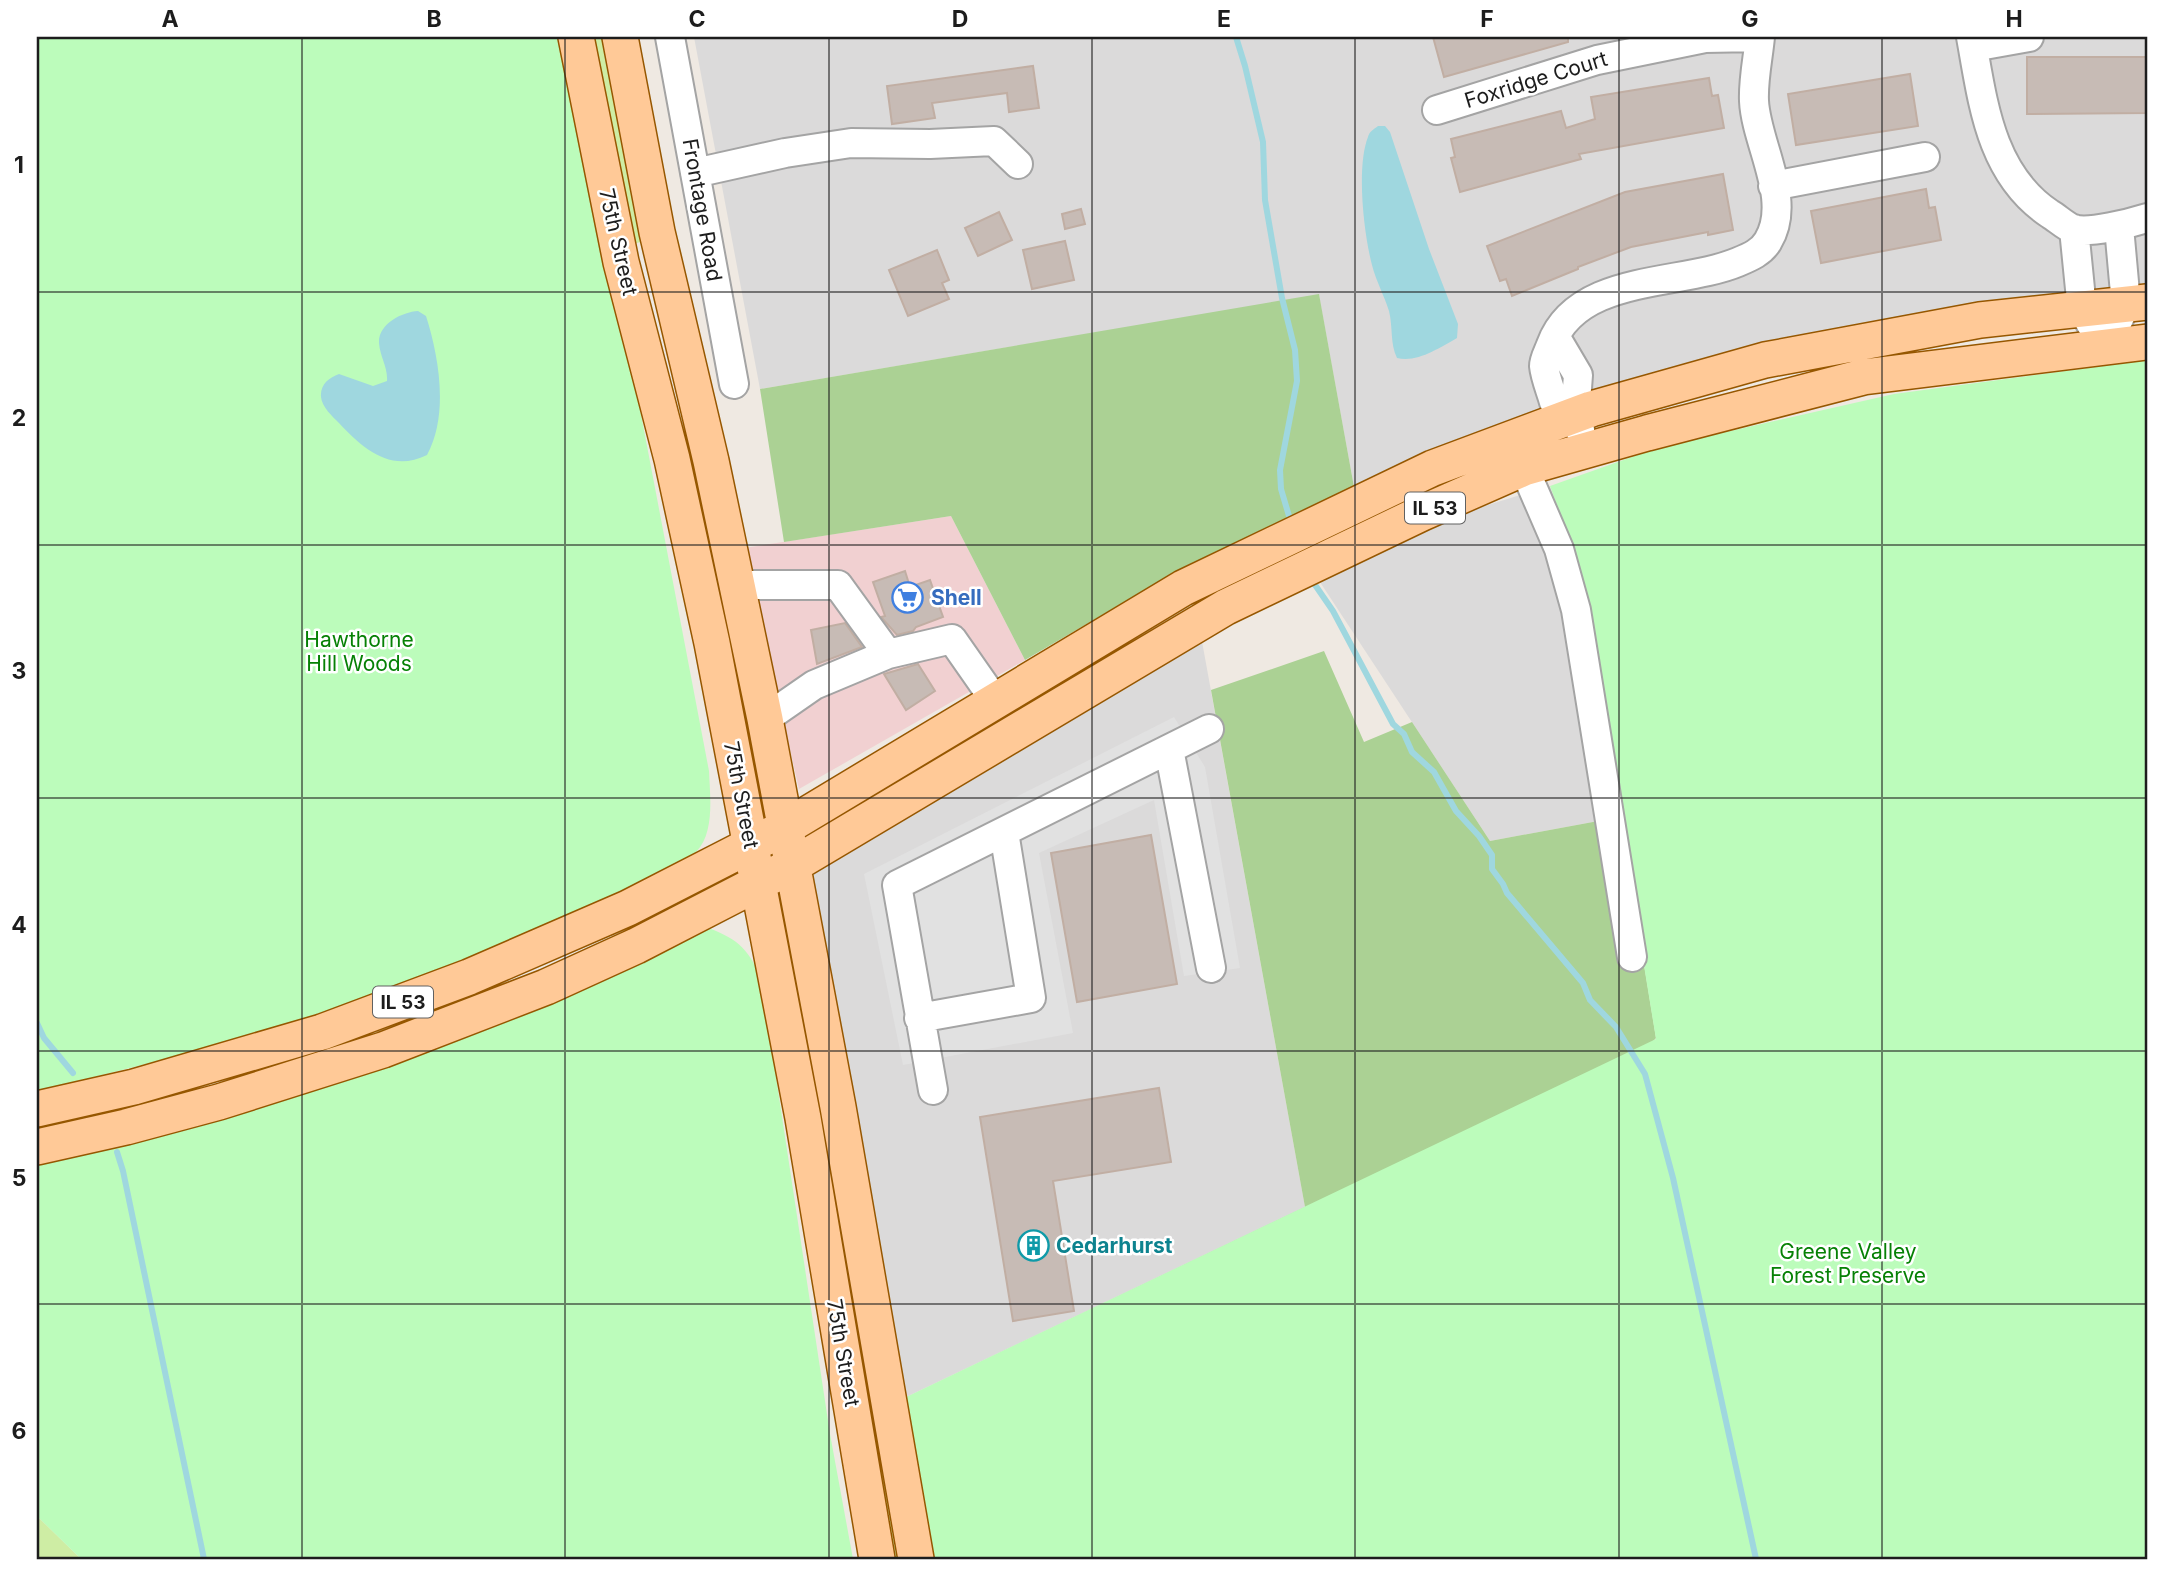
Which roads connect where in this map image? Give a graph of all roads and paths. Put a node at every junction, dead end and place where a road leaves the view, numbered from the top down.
1 (576, 37) edge
2 (620, 37) edge
3 (670, 37) edge
4 (1759, 37) edge
5 (2029, 37) edge
6 (1972, 42) edge
7 (1437, 110) dead end
8 (1925, 157) dead end
9 (1017, 164) dead end
10 (695, 173) junction
11 (1773, 186) junction
12 (2147, 218) edge
13 (2119, 227) junction
14 (2074, 229) junction
15 (2137, 303) edge
16 (2082, 309) junction
17 (2147, 342) edge
18 (2105, 348) junction
19 (734, 384) dead end
20 (1575, 415) junction
21 (1587, 450) junction
22 (1524, 468) junction
23 (738, 585) junction
24 (888, 653) junction
25 (996, 702) junction
26 (765, 719) junction
27 (1209, 729) dead end
28 (1169, 749) junction
29 (786, 827) junction
30 (1004, 832) junction
31 (751, 845) junction
32 (793, 865) junction
33 (759, 884) junction
34 (1632, 957) dead end
35 (1211, 968) dead end
36 (919, 1018) junction
37 (933, 1090) dead end
38 (37, 1109) edge
39 (37, 1147) edge
40 (877, 1559) edge
41 (916, 1559) edge

1 - 31 main road, 75th Street
2 - 23 main road, 75th Street
3 - 10 street, Frontage Road
4 - 7 street, Foxridge Court
4 - 11 street, Foxridge Court
5 - 6 street
6 - 14 street
8 - 11 street
9 - 10 street
10 - 19 street, Frontage Road
11 - 20 street, Foxridge Court
12 - 13 street
13 - 14 street
13 - 15 street
14 - 16 street
15 - 16 main road, IL 53
15 - 18 street
16 - 18 street
16 - 20 main road, IL 53
17 - 18 main road, IL 53
18 - 21 main road, IL 53
20 - 21 street
20 - 25 main road, IL 53
21 - 22 main road, IL 53
22 - 32 main road, IL 53
22 - 34 street
23 - 24 street
23 - 26 main road, 75th Street
24 - 25 street
24 - 26 street
25 - 29 main road, IL 53
26 - 29 main road, 75th Street
27 - 28 street
28 - 30 street
28 - 35 street
29 - 31 main road, IL 53
29 - 32 main road, 75th Street
30 - 36 street
30 - 36 street
31 - 33 main road, 75th Street
31 - 38 main road, IL 53
32 - 33 main road, IL 53
32 - 41 main road, 75th Street
33 - 39 main road, IL 53
33 - 40 main road, 75th Street
36 - 37 street

